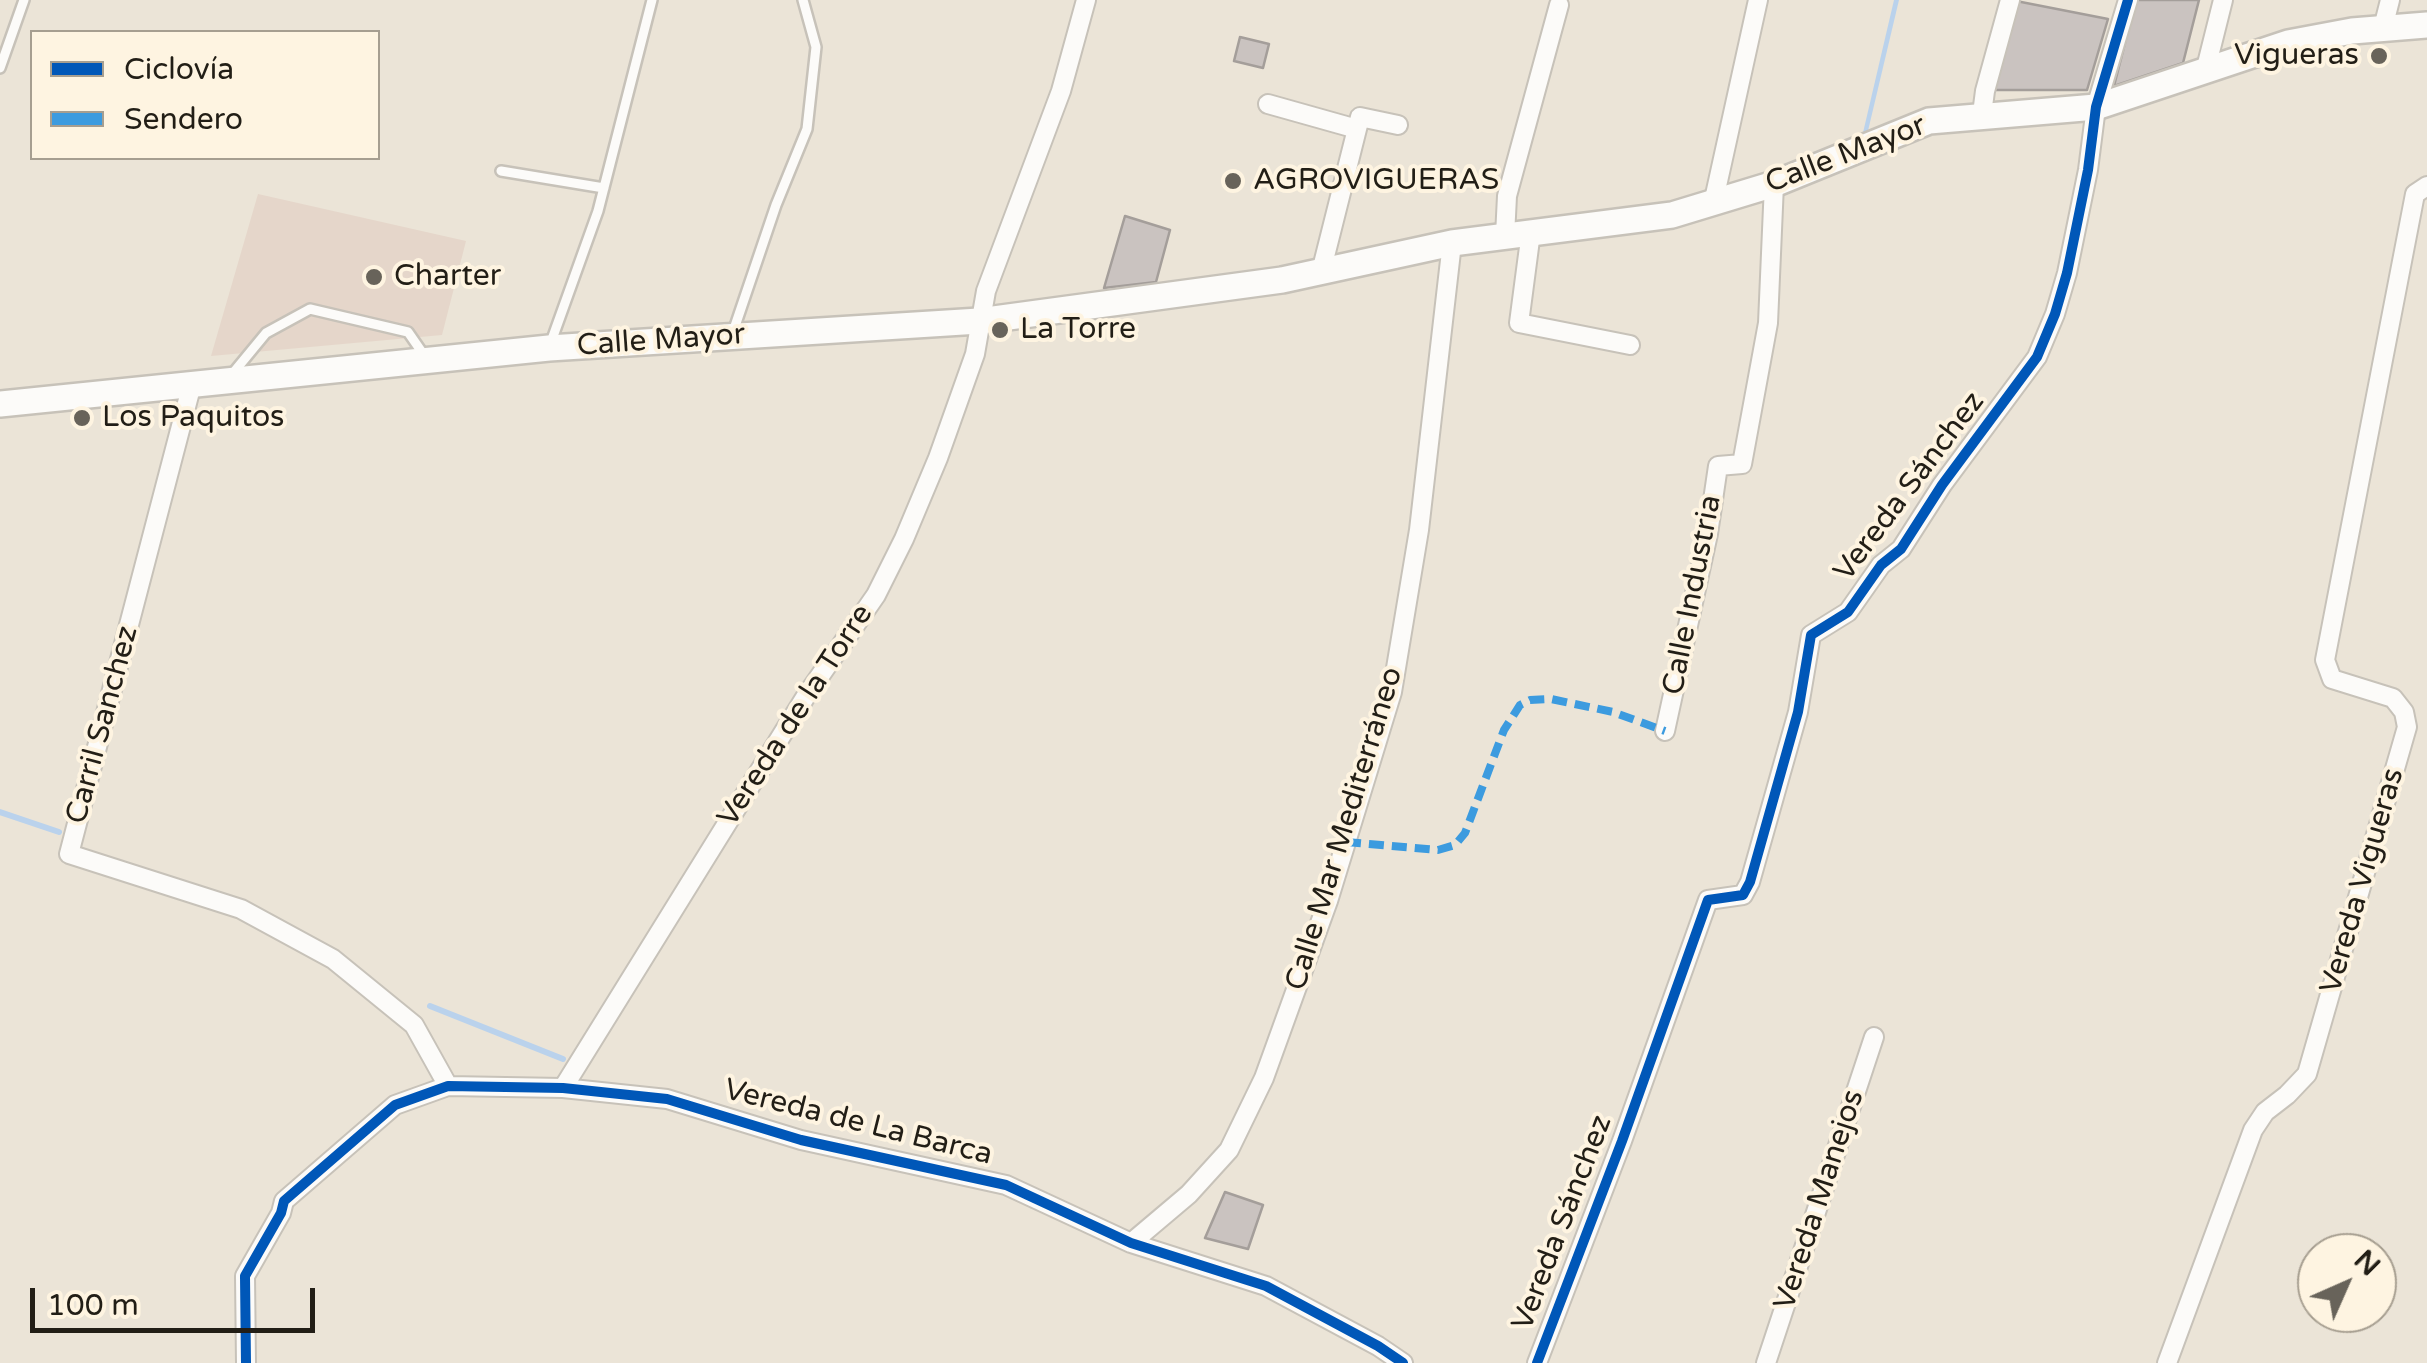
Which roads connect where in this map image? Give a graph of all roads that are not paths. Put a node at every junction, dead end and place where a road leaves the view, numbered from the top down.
1 (24, 0) edge
2 (652, 0) edge
3 (802, 0) edge
4 (1086, 0) edge
5 (1758, 0) edge
6 (2010, 0) edge
7 (2128, 0) edge
8 (2222, 0) edge
9 (2390, 0) edge
10 (1559, 5) dead end
11 (2427, 25) edge
12 (2383, 28) junction
13 (0, 68) edge
14 (2206, 68) junction
15 (1268, 104) dead end
16 (2096, 106) junction
17 (1982, 114) junction
18 (1398, 125) dead end
19 (1357, 129) junction
20 (501, 170) dead end
21 (1774, 184) junction
22 (2427, 186) edge
23 (604, 188) junction
24 (1713, 204) junction
25 (1518, 234) junction
26 (1452, 243) junction
27 (1321, 272) junction
28 (979, 321) junction
29 (732, 336) junction
30 (1630, 345) dead end
31 (549, 348) junction
32 (428, 360) junction
33 (228, 380) junction
34 (192, 384) junction
35 (0, 404) edge
36 (1665, 731) dead end
37 (1874, 1036) dead end
38 (448, 1086) junction
39 (563, 1088) junction
40 (1131, 1243) junction
41 (246, 1363) edge
42 (1403, 1363) edge
43 (1537, 1363) edge
44 (1766, 1363) edge
45 (2167, 1363) edge

1 - 13 lane
2 - 23 lane
3 - 29 lane
4 - 28 street, Vereda de la Torre
5 - 24 street
6 - 17 street
7 - 16 street
8 - 14 street
9 - 12 street
10 - 25 street
11 - 12 main road, Calle Mayor
12 - 14 main road, Calle Mayor
14 - 16 main road, Calle Mayor
15 - 19 street
16 - 17 main road, Calle Mayor
16 - 43 street, Vereda Sánchez
17 - 21 main road, Calle Mayor
18 - 19 street
19 - 27 street
20 - 23 lane
21 - 24 main road, Calle Mayor
21 - 36 street, Calle Industria
22 - 45 street, Vereda Vigueras
23 - 31 lane
24 - 25 main road, Calle Mayor
25 - 26 main road, Calle Mayor
25 - 30 street
26 - 27 main road, Calle Mayor
26 - 40 street, Calle Mar Mediterráneo
27 - 28 main road, Calle Mayor
28 - 29 main road, Calle Mayor
28 - 39 street, Vereda de la Torre
29 - 31 main road, Calle Mayor
31 - 32 main road, Calle Mayor
32 - 33 main road, Calle Mayor
32 - 33 lane
33 - 34 main road, Calle Mayor
34 - 35 main road, Calle Mayor
34 - 38 street, Carril Sanchez
37 - 44 street, Vereda Manejos
38 - 39 street, Vereda de La Barca
38 - 41 street
39 - 40 street, Vereda de La Barca
40 - 42 street, Vereda de La Barca

